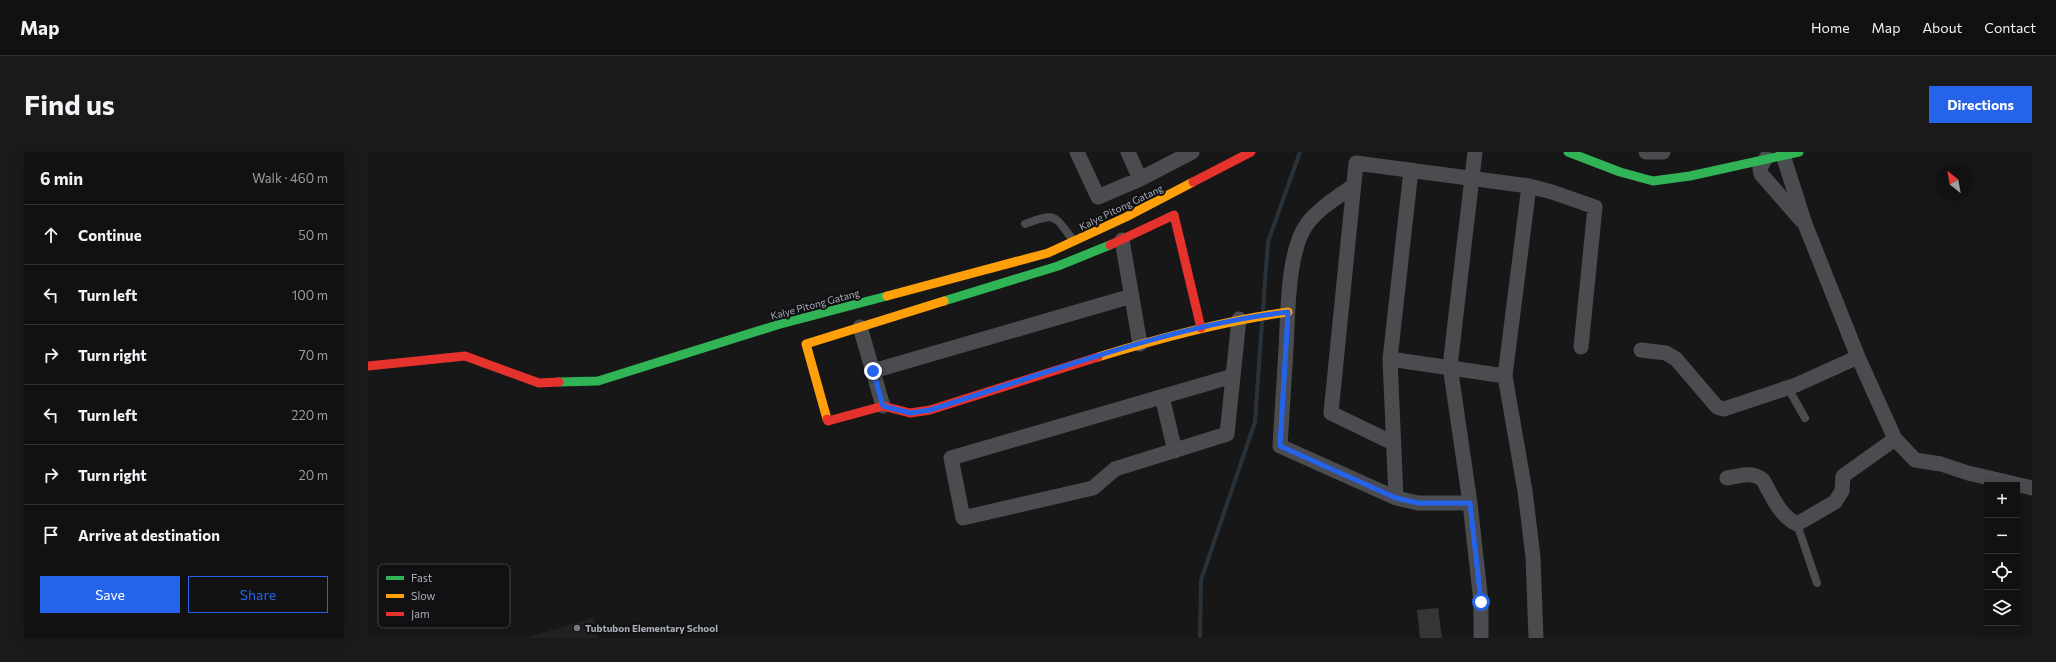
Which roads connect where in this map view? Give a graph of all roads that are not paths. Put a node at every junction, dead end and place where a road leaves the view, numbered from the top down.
1 (1077, 152) edge
2 (1128, 152) edge
3 (1475, 152) edge
4 (1568, 152) edge
5 (1800, 152) edge
6 (1187, 153) edge
7 (1242, 154) edge
8 (1783, 155) junction
9 (1766, 158) junction
10 (1411, 170) junction
11 (1473, 178) junction
12 (1140, 179) junction
13 (1354, 186) junction
14 (1529, 186) junction
15 (1025, 224) dead end
16 (1805, 224) junction
17 (1122, 240) junction
18 (1075, 242) junction
19 (1132, 296) junction
20 (1281, 313) junction
21 (1239, 319) junction
22 (860, 327) junction
23 (1201, 328) junction
24 (1140, 344) junction
25 (1581, 347) dead end
26 (1641, 350) dead end
27 (1858, 357) junction
28 (1390, 359) junction
29 (368, 366) edge
30 (1450, 366) junction
31 (873, 371) junction
32 (1233, 376) junction
33 (1505, 376) junction
34 (1788, 388) junction
35 (1162, 397) junction
36 (883, 406) junction
37 (1805, 418) dead end
38 (1895, 439) junction
39 (1393, 443) junction
40 (1175, 451) junction
41 (1727, 478) dead end
42 (2032, 488) edge
43 (1396, 498) junction
44 (1470, 503) junction
45 (1797, 524) junction
46 (1817, 583) dead end
47 (1481, 638) edge
48 (1536, 638) edge

1 - 12 street
2 - 12 street
3 - 11 street
4 - 9 street
5 - 8 street
6 - 12 street
7 - 18 street, Kalye Pitong Gatang
8 - 9 street
8 - 16 street
9 - 16 street
10 - 11 street
10 - 13 street
10 - 28 street
11 - 14 street
11 - 30 street
13 - 20 street
13 - 39 street
14 - 25 street
14 - 33 street
15 - 18 lane
16 - 27 street
17 - 19 street
17 - 22 street
17 - 23 street
18 - 29 street, Kalye Pitong Gatang
19 - 24 street
19 - 31 street
20 - 21 street
20 - 43 street
21 - 23 street
21 - 32 street
22 - 31 street
22 - 36 street
23 - 24 street
24 - 36 street
26 - 34 street
27 - 34 street
27 - 38 street
28 - 30 street
28 - 39 street
30 - 33 street
30 - 44 street
31 - 36 street
32 - 35 street
32 - 40 street
33 - 48 street
34 - 37 lane
35 - 40 street
35 - 40 street
38 - 42 street
38 - 45 street
39 - 43 street
41 - 45 street
43 - 44 street
44 - 47 street
45 - 46 lane

